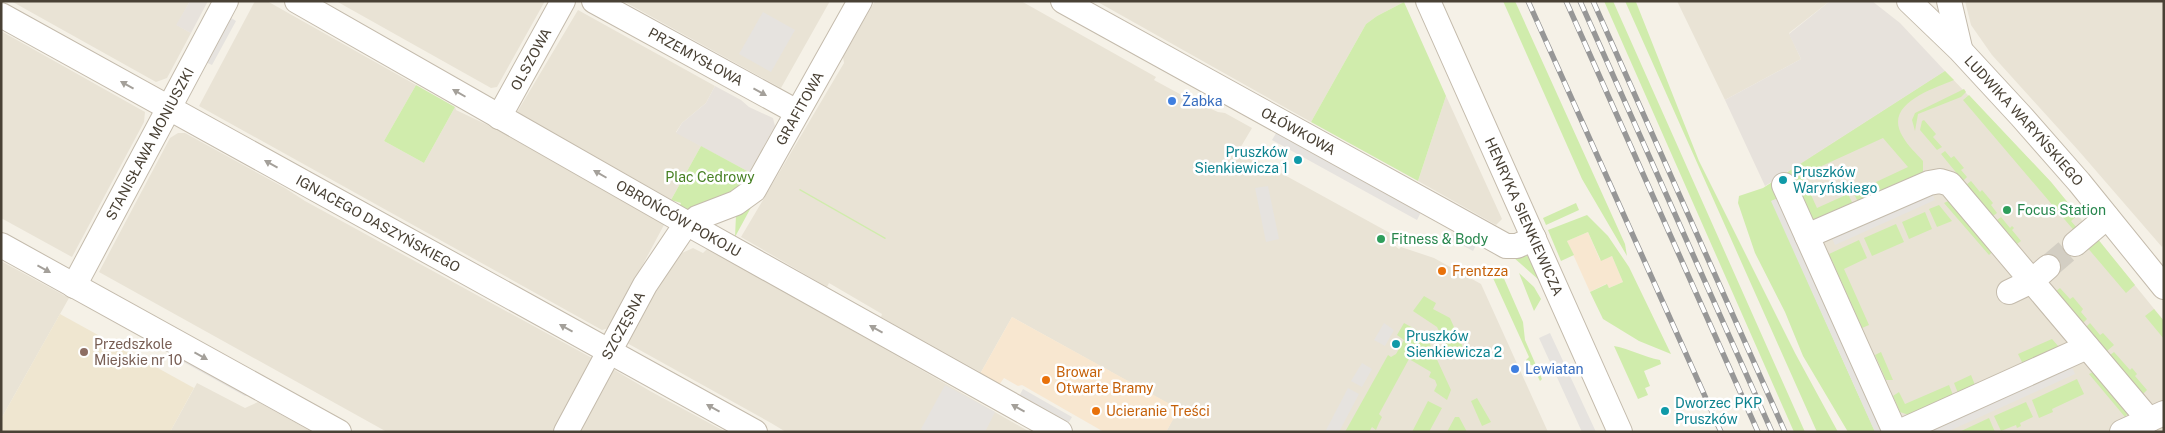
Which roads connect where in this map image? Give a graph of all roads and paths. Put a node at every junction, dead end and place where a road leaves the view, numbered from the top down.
1 (226, 1) edge
2 (297, 1) edge
3 (563, 1) edge
4 (594, 1) edge
5 (860, 1) edge
6 (1063, 1) edge
7 (1428, 1) edge
8 (1949, 1) edge
9 (1916, 4) edge
10 (1, 14) edge
11 (1960, 50) junction
12 (170, 108) junction
13 (797, 112) junction
14 (499, 117) junction
15 (1784, 186) dead end
16 (729, 205) junction
17 (2107, 217) junction
18 (688, 224) junction
19 (1807, 236) junction
20 (1534, 238) junction
21 (2075, 244) tunnel mouth
22 (1, 245) edge
23 (729, 246) junction
24 (2040, 274) junction
25 (74, 286) junction
26 (2164, 287) edge
27 (2009, 292) dead end
28 (2087, 347) junction
29 (609, 351) junction
30 (2157, 417) edge
31 (339, 432) edge
32 (566, 432) edge
33 (756, 432) edge
34 (1060, 432) edge
35 (1620, 432) edge
36 (1895, 432) edge
37 (1899, 432) edge
38 (2122, 432) edge

1 - 12 street, STANISŁAWA MONIUSZKI
14 -> 2 street, OBROŃCÓW POKOJU
3 - 14 street, OLSZOWA
4 -> 13 street, PRZEMYSŁOWA
5 - 13 street, GRAFITOWA
6 - 20 street, OŁÓWKOWA
7 - 20 street, HENRYKA SIENKIEWICZA
8 - 11 street
9 - 11 street, LUDWIKA WARYŃSKIEGO
12 -> 10 street, IGNACEGO DASZYŃSKIEGO
11 - 17 street, LUDWIKA WARYŃSKIEGO
12 - 25 street, STANISŁAWA MONIUSZKI
29 -> 12 street, IGNACEGO DASZYŃSKIEGO
13 - 16 street, GRAFITOWA
18 -> 14 street, OBROŃCÓW POKOJU
15 - 19 street
16 - 18 street, GRAFITOWA
16 - 23 street
17 - 21 street
17 - 26 street, LUDWIKA WARYŃSKIEGO
18 - 23 street, OBROŃCÓW POKOJU
18 - 29 street, SZCZĘSNA
19 - 24 street
19 - 36 street
20 - 35 street, HENRYKA SIENKIEWICZA
22 -> 25 street
34 -> 23 street, OBROŃCÓW POKOJU
24 - 27 street
24 - 28 street
25 -> 31 street
28 - 30 street
28 - 37 street
29 - 32 street, SZCZĘSNA
33 -> 29 street, IGNACEGO DASZYŃSKIEGO
30 - 38 street

